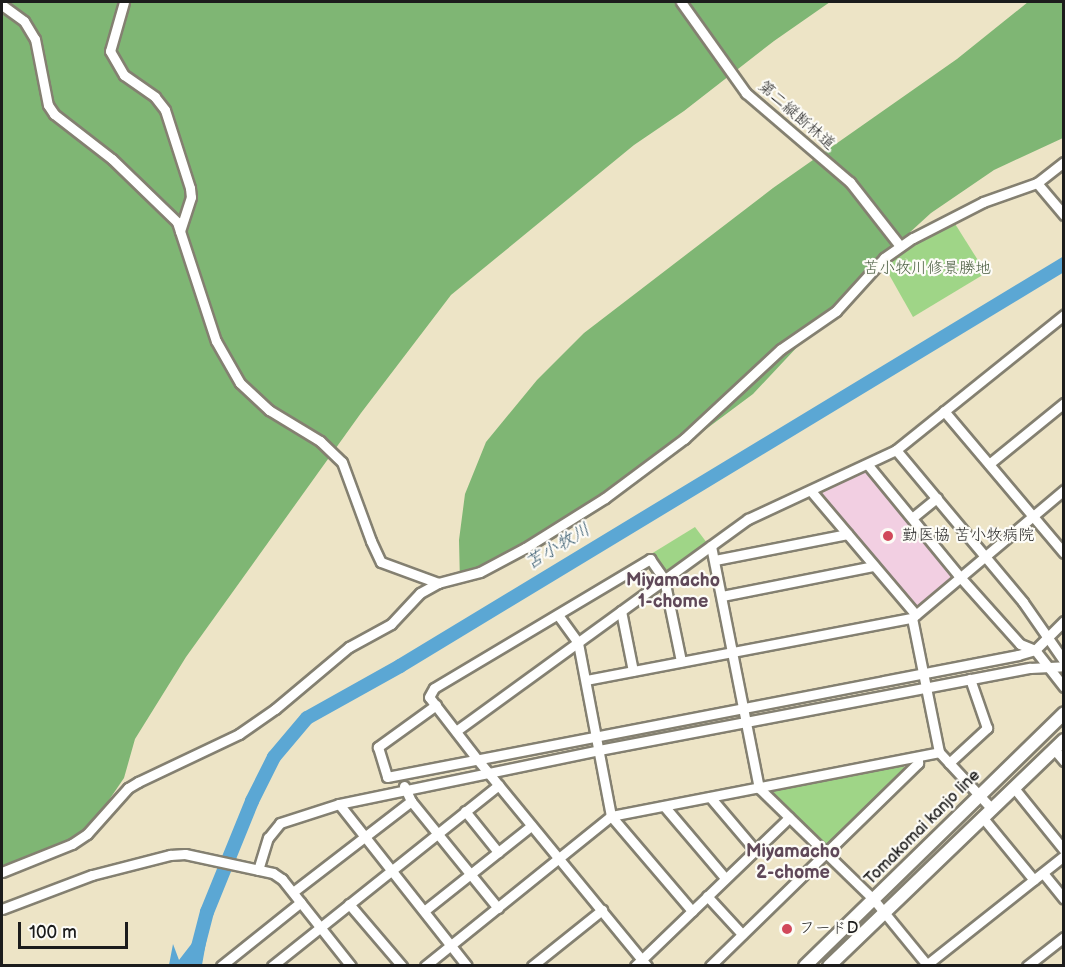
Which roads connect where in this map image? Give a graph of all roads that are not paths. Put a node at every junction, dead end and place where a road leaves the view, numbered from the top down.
1 (124, 2) edge
2 (681, 2) edge
3 (2, 4) edge
4 (1064, 162) edge
5 (1037, 183) junction
6 (1064, 215) edge
7 (180, 231) junction
8 (900, 246) junction
9 (1060, 318) edge
10 (1064, 329) edge
11 (1064, 403) edge
12 (944, 411) junction
13 (896, 450) junction
14 (989, 464) junction
15 (867, 465) junction
16 (1064, 489) edge
17 (811, 491) junction
18 (937, 498) junction
19 (1032, 516) junction
20 (912, 518) junction
21 (847, 534) junction
22 (711, 546) junction
23 (1063, 552) edge
24 (985, 556) junction
25 (715, 560) junction
26 (874, 566) junction
27 (960, 578) junction
28 (664, 579) junction
29 (438, 583) junction
30 (722, 596) junction
31 (621, 610) junction
32 (558, 615) junction
33 (914, 616) junction
34 (1064, 621) edge
35 (1046, 637) junction
36 (578, 643) junction
37 (732, 652) junction
38 (1037, 652) junction
39 (1061, 660) edge
40 (681, 662) junction
41 (1048, 665) junction
42 (633, 671) junction
43 (923, 674) junction
44 (586, 680) junction
45 (970, 680) junction
46 (1064, 687) edge
47 (927, 688) junction
48 (436, 705) junction
49 (743, 708) junction
50 (1064, 713) edge
51 (746, 724) junction
52 (456, 731) junction
53 (596, 736) junction
54 (1064, 740) edge
55 (1054, 749) junction
56 (599, 750) junction
57 (939, 752) junction
58 (918, 757) junction
59 (477, 759) junction
60 (1064, 761) edge
61 (949, 763) junction
62 (489, 773) junction
63 (401, 775) junction
64 (499, 785) junction
65 (759, 788) junction
66 (1014, 788) junction
67 (405, 789) junction
68 (979, 795) junction
69 (710, 796) junction
70 (411, 801) junction
71 (339, 804) junction
72 (664, 806) junction
73 (465, 811) junction
74 (987, 813) junction
75 (611, 816) junction
76 (789, 818) junction
77 (531, 826) junction
78 (437, 833) junction
79 (364, 836) junction
80 (755, 850) junction
81 (1064, 850) edge
82 (498, 852) junction
83 (825, 854) junction
84 (1064, 856) edge
85 (558, 859) junction
86 (258, 870) junction
87 (391, 870) junction
88 (2, 872) edge
89 (1043, 873) junction
90 (470, 875) junction
91 (725, 878) junction
92 (1034, 880) junction
93 (293, 892) junction
94 (707, 896) junction
95 (1064, 899) edge
96 (874, 900) junction
97 (301, 902) junction
98 (349, 903) junction
99 (498, 908) junction
100 (2, 909) edge
101 (602, 910) junction
102 (424, 911) junction
103 (692, 911) junction
104 (885, 912) junction
105 (320, 927) junction
106 (742, 934) junction
107 (1064, 936) edge
108 (451, 945) junction
109 (641, 963) edge
110 (926, 965) edge
111 (221, 966) edge
112 (272, 966) edge
113 (351, 966) edge
114 (402, 966) edge
115 (425, 966) edge
116 (467, 966) edge
117 (532, 966) edge
118 (710, 966) edge
119 (805, 966) edge
120 (829, 966) edge
121 (1027, 966) edge

1 - 7 street
2 - 8 street, 第二縦断林道
3 - 7 street
4 - 5 street
5 - 6 street
5 - 8 street
7 - 29 street
8 - 29 street
9 - 10 street
9 - 12 street
11 - 14 street
12 - 13 street
12 - 14 street
13 - 15 street
13 - 18 street
14 - 19 street
15 - 17 street
15 - 20 street
16 - 19 street
17 - 21 street
17 - 22 street
18 - 20 street
18 - 24 street
19 - 23 street
19 - 24 street
20 - 27 street
21 - 25 street
21 - 26 street
22 - 25 street
22 - 28 street
24 - 27 street
24 - 35 street
25 - 30 street
26 - 30 street
26 - 33 street
27 - 33 street
27 - 38 street
28 - 31 street
28 - 32 street
28 - 40 street
29 - 88 street
30 - 37 street
31 - 36 street
31 - 42 street
32 - 36 street
32 - 48 street
33 - 37 street
33 - 43 street
34 - 35 street
35 - 38 street
35 - 39 street
36 - 44 street
36 - 52 street
37 - 40 street
37 - 49 street
38 - 41 street
38 - 43 street
39 - 41 street
40 - 42 street
41 - 45 street
41 - 46 street
42 - 44 street
43 - 47 street
43 - 49 street
44 - 53 street
45 - 47 street
45 - 61 street
47 - 51 street
47 - 57 street
48 - 52 street
48 - 63 street
49 - 51 street
49 - 53 street
50 - 68 main road, Tomakomai kanjo line
51 - 56 street
51 - 65 street
52 - 59 street
53 - 56 street
53 - 59 street
54 - 55 main road, Tomakomai kanjo line
55 - 60 street
55 - 66 main road, Tomakomai kanjo line
56 - 62 street
56 - 75 street
57 - 58 street
57 - 61 street
58 - 65 street
58 - 83 street
59 - 62 street
59 - 63 street
61 - 68 street
62 - 64 street
62 - 67 street
63 - 67 street
64 - 73 street
64 - 77 street
65 - 69 street
65 - 76 street
66 - 74 main road, Tomakomai kanjo line
66 - 81 street
67 - 70 street
67 - 71 street
68 - 74 street
68 - 96 main road, Tomakomai kanjo line
69 - 72 street
69 - 80 street
70 - 78 street
70 - 79 street
71 - 79 street
71 - 86 street
72 - 75 street
72 - 91 street
73 - 78 street
73 - 82 street
74 - 92 street
74 - 104 main road, Tomakomai kanjo line
75 - 85 street
75 - 103 street
76 - 80 street
76 - 83 street
77 - 82 street
77 - 85 street
78 - 87 street
78 - 90 street
79 - 87 street
79 - 93 street
80 - 91 street
82 - 90 street
83 - 96 street
83 - 106 street
84 - 89 street
85 - 99 street
85 - 101 street
86 - 93 street
86 - 100 street
87 - 98 street
87 - 102 street
89 - 92 street
89 - 95 street
90 - 99 street
90 - 102 street
91 - 94 street
92 - 110 street
93 - 97 street
94 - 103 street
94 - 106 street
96 - 104 street
96 - 119 main road, Tomakomai kanjo line
97 - 105 street
97 - 111 street
98 - 105 street
98 - 114 street
99 - 108 street
101 - 109 street
101 - 117 street
102 - 108 street
103 - 109 street
104 - 110 street
104 - 120 main road, Tomakomai kanjo line
105 - 112 street
105 - 113 street
106 - 118 street
107 - 121 street
108 - 115 street
108 - 116 street

